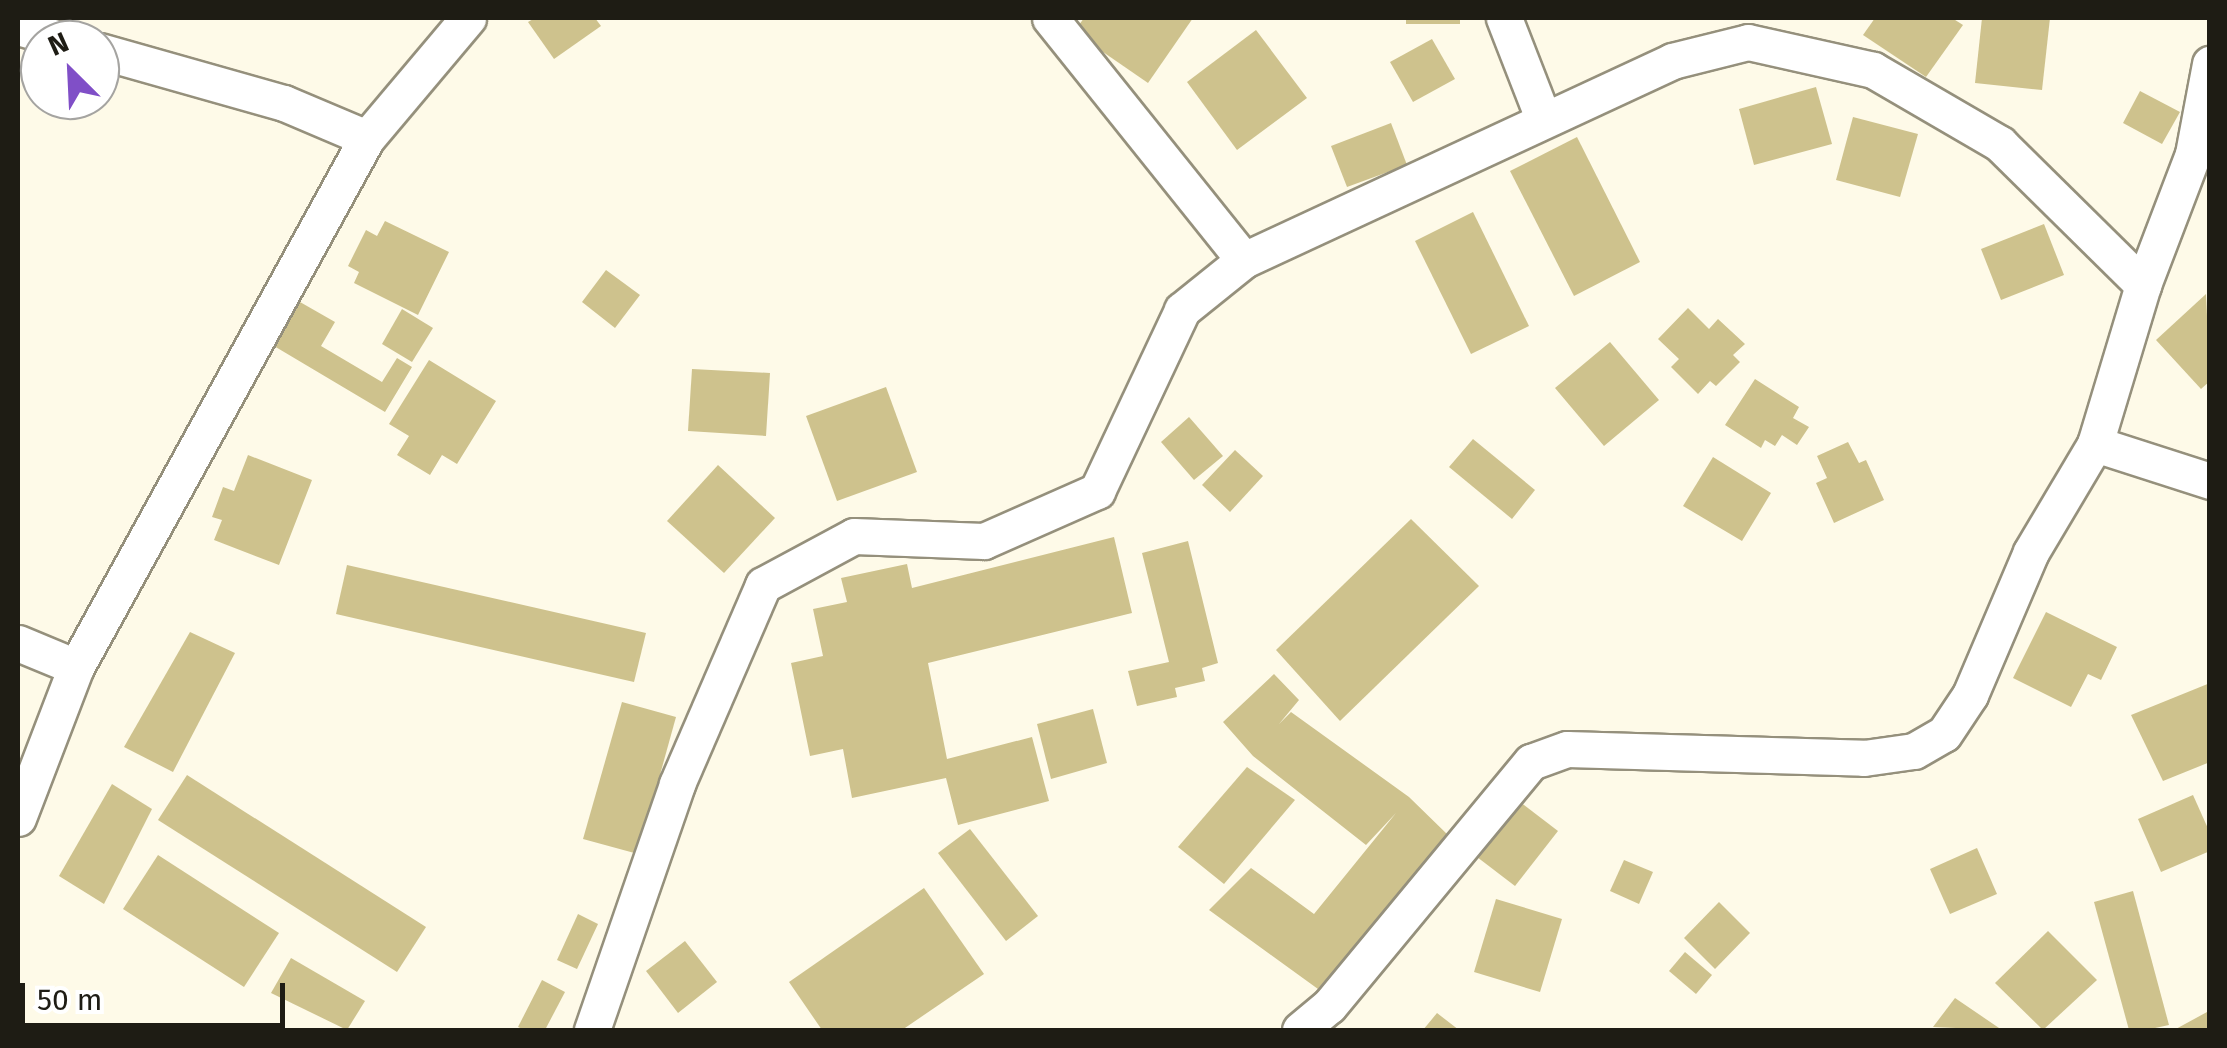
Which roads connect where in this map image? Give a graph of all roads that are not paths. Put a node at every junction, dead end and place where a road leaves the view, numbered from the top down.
1 (468, 18) edge
2 (1050, 18) edge
3 (1504, 18) edge
4 (120, 57) edge
5 (2210, 64) edge
6 (1543, 118) junction
7 (366, 138) junction
8 (1244, 260) junction
9 (2143, 285) junction
10 (2095, 444) junction
11 (2210, 481) edge
12 (18, 643) edge
13 (76, 667) junction
14 (18, 818) edge
15 (592, 1030) edge
16 (1300, 1030) edge

1 - 7 street
2 - 8 street
3 - 6 street
4 - 7 street
5 - 9 street
6 - 8 street
6 - 9 street
7 - 13 street
8 - 15 street
9 - 10 street
10 - 11 street
10 - 16 street
12 - 13 street
13 - 14 street

